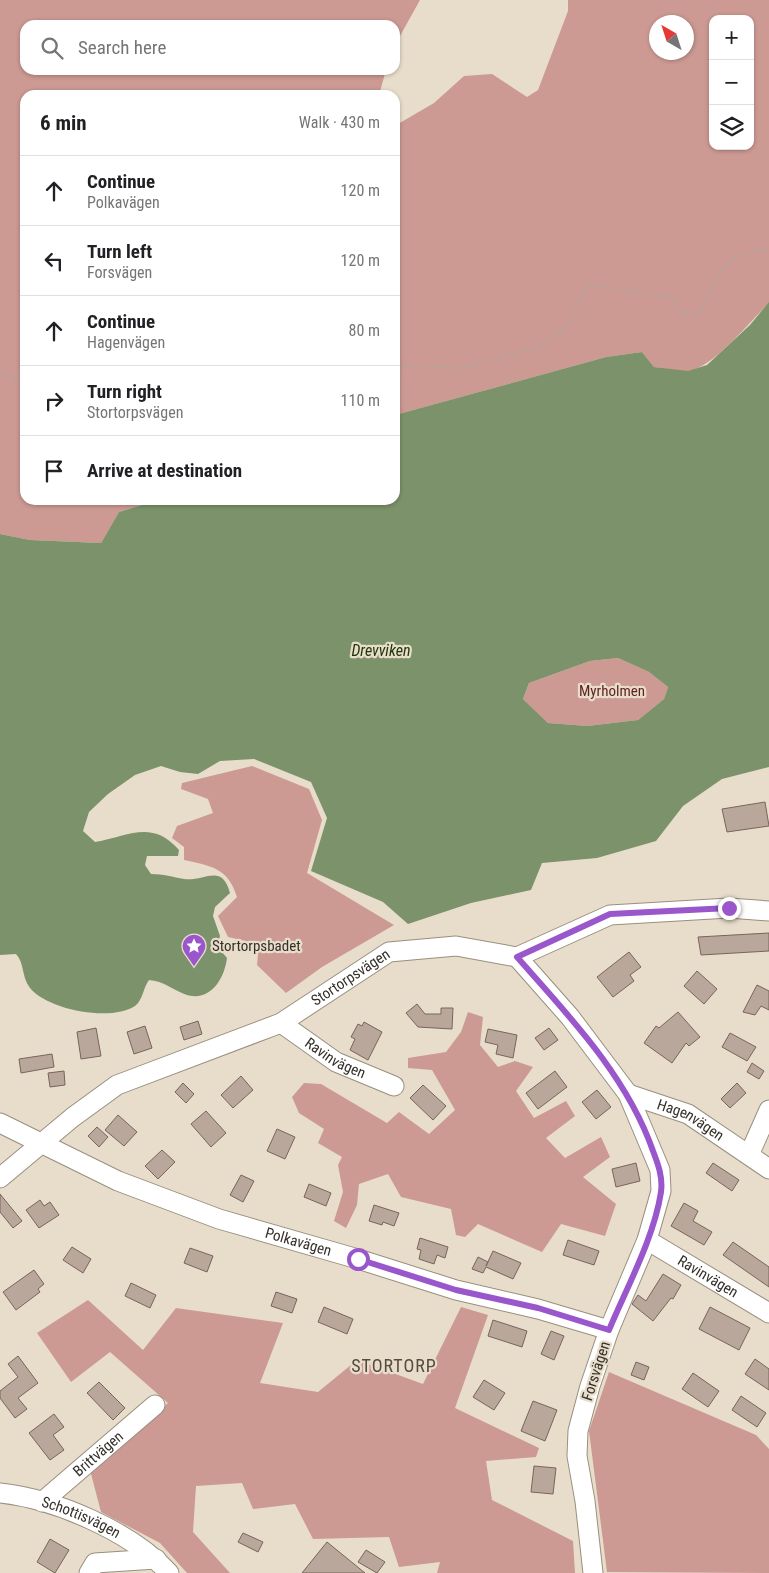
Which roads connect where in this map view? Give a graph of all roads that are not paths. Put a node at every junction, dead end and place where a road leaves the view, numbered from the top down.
1 (769, 911) edge
2 (517, 957) junction
3 (281, 1023) junction
4 (394, 1086) dead end
5 (628, 1094) junction
6 (769, 1110) edge
7 (0, 1123) edge
8 (41, 1144) junction
9 (749, 1155) junction
10 (769, 1169) edge
11 (0, 1178) edge
12 (647, 1240) junction
13 (769, 1313) edge
14 (609, 1330) junction
15 (155, 1405) dead end
16 (0, 1493) edge
17 (42, 1502) junction
18 (156, 1559) junction
19 (89, 1573) edge
20 (169, 1573) edge
21 (593, 1573) edge

1 - 2 street
2 - 3 street, Stortorpsvägen
2 - 5 street
3 - 4 street, Ravinvägen
3 - 8 street, Stortorpsvägen
5 - 9 street, Hagenvägen
5 - 12 street, Forsvägen
6 - 9 street
7 - 8 street, Polkavägen
8 - 11 street, Stortorpsvägen
8 - 14 street, Polkavägen
9 - 10 street, Hagenvägen
12 - 13 street, Ravinvägen
12 - 14 street, Forsvägen
14 - 21 street, Forsvägen
15 - 17 street, Brittvägen
16 - 17 street, Schottisvägen
17 - 18 street, Schottisvägen
18 - 19 street, Schottisvägen
18 - 20 street, Schottisvägen

